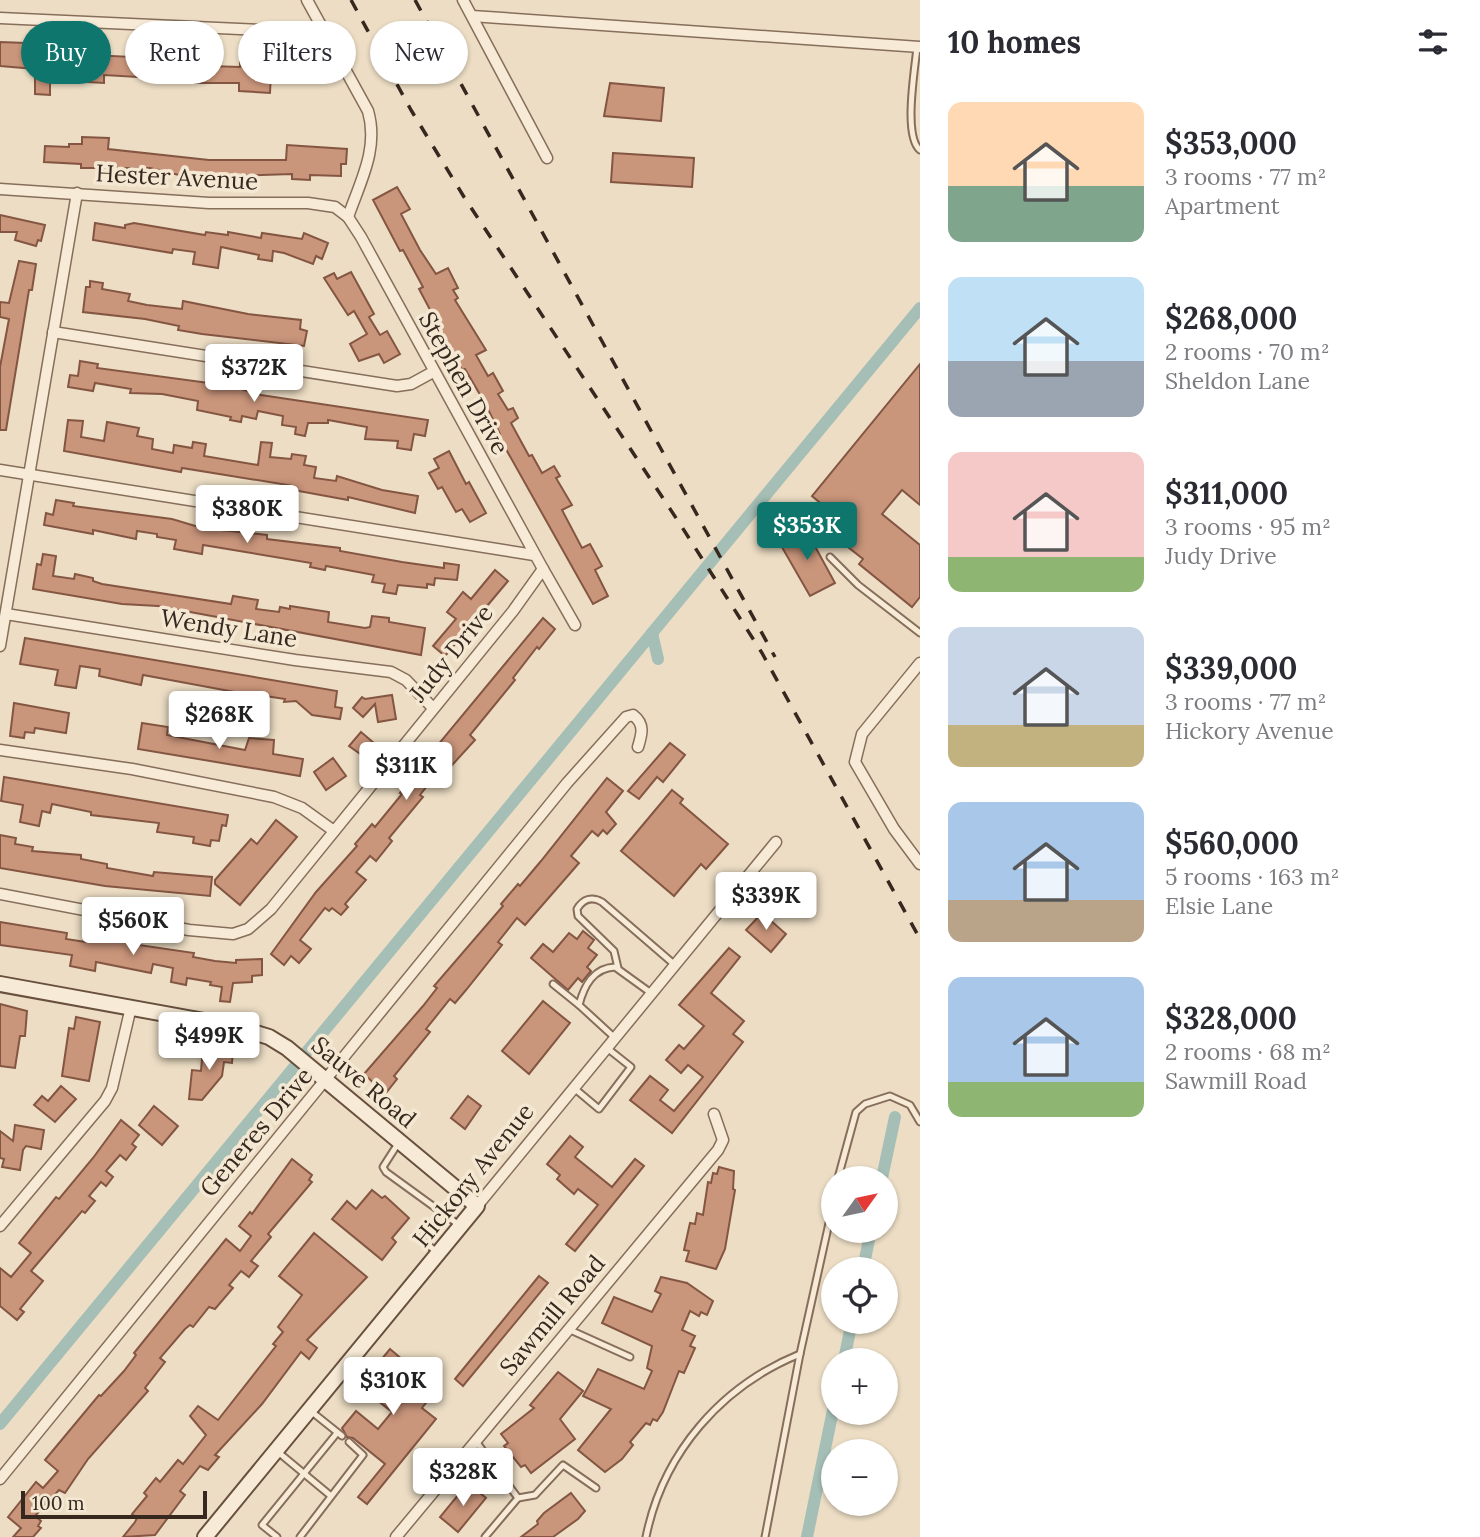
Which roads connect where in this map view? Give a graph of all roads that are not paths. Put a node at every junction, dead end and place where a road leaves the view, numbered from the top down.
1 (307, 0) edge
2 (463, 0) edge
3 (472, 16) junction
4 (0, 18) edge
5 (319, 21) edge
6 (238, 29) edge
7 (918, 47) edge
8 (352, 84) edge
9 (920, 150) edge
10 (547, 158) dead end
11 (0, 188) edge
12 (77, 193) junction
13 (348, 217) junction
14 (54, 332) junction
15 (433, 372) junction
16 (0, 470) edge
17 (29, 474) junction
18 (534, 555) junction
19 (830, 557) dead end
20 (542, 569) junction
21 (6, 614) junction
22 (575, 625) dead end
23 (920, 633) edge
24 (0, 646) edge
25 (920, 663) edge
26 (433, 708) junction
27 (638, 747) dead end
28 (0, 750) edge
29 (334, 831) junction
30 (776, 842) dead end
31 (920, 864) edge
32 (0, 894) edge
33 (676, 965) junction
34 (618, 968) junction
35 (0, 984) edge
36 (554, 984) dead end
37 (652, 994) junction
38 (579, 1005) junction
39 (131, 1007) junction
40 (615, 1038) junction
41 (607, 1048) junction
42 (320, 1077) junction
43 (574, 1088) junction
44 (714, 1114) dead end
45 (920, 1122) edge
46 (399, 1142) junction
47 (841, 1166) edge
48 (477, 1206) junction
49 (4, 1213) edge
50 (0, 1226) edge
51 (460, 1226) junction
52 (415, 1235) dead end
53 (825, 1243) edge
54 (438, 1253) junction
55 (568, 1329) junction
56 (800, 1354) junction
57 (630, 1357) dead end
58 (309, 1410) junction
59 (475, 1440) junction
60 (349, 1443) dead end
61 (276, 1450) junction
62 (304, 1473) junction
63 (0, 1479) edge
64 (596, 1489) dead end
65 (331, 1496) junction
66 (518, 1498) junction
67 (205, 1537) edge
68 (277, 1537) edge
69 (300, 1537) edge
70 (396, 1537) edge
71 (485, 1537) edge
72 (646, 1537) edge
73 (765, 1537) edge

1 - 5 street
2 - 3 street
3 - 7 street
3 - 10 street
4 - 6 street
7 - 9 lane
8 - 13 street
11 - 12 street, Hester Avenue
12 - 13 street, Hester Avenue
12 - 14 street
13 - 15 street, Stephen Drive
14 - 15 street
14 - 17 street
15 - 18 street, Stephen Drive
16 - 17 street
17 - 18 street
17 - 21 street
18 - 20 street, Stephen Drive
19 - 23 lane
20 - 22 street
20 - 26 street, Judy Drive
21 - 24 street
21 - 26 street, Wendy Lane
25 - 31 street
26 - 29 street, Judy Drive
27 - 42 street, Generes Drive
28 - 29 street
29 - 32 street, Judy Drive
30 - 33 street, Hickory Avenue
33 - 34 lane
33 - 37 street, Hickory Avenue
34 - 37 lane
34 - 38 lane
35 - 39 street, Sauve Road
36 - 38 lane
37 - 40 street, Hickory Avenue
38 - 40 lane
39 - 42 street, Sauve Road
39 - 49 street
40 - 41 street, Hickory Avenue
41 - 43 street, Hickory Avenue
41 - 43 lane
42 - 46 street, Sauve Road
42 - 63 street, Generes Drive
43 - 48 street, Hickory Avenue
44 - 55 street, Sawmill Road
45 - 47 lane
46 - 48 street, Sauve Road
46 - 51 lane
48 - 51 street, Hickory Avenue
49 - 50 street
51 - 54 street, Hickory Avenue
52 - 54 lane
53 - 56 lane
54 - 58 street, Hickory Avenue
55 - 57 lane
55 - 59 street, Sawmill Road
56 - 72 lane
56 - 73 lane
58 - 61 street, Hickory Avenue
58 - 62 lane
59 - 66 lane
59 - 70 street, Sawmill Road
60 - 65 lane
61 - 62 lane
61 - 67 street, Hickory Avenue
62 - 65 lane
62 - 68 lane
64 - 66 lane
65 - 69 lane
66 - 71 lane

